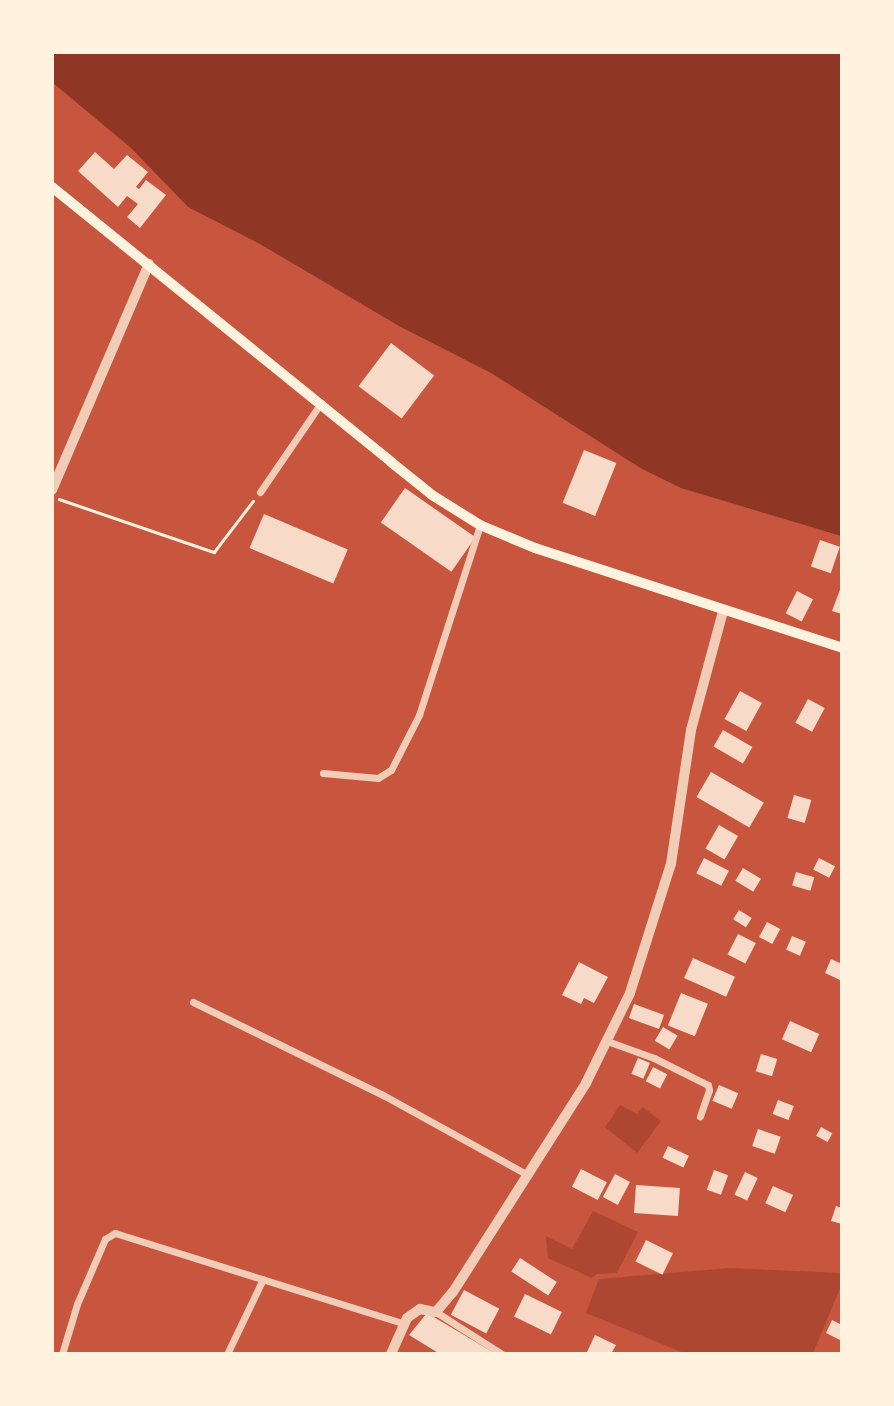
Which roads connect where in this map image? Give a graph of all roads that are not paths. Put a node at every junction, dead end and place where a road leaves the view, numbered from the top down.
1 (52, 187) edge
2 (149, 264) junction
3 (321, 403) junction
4 (52, 490) edge
5 (260, 492) road end
6 (480, 525) junction
7 (723, 611) junction
8 (842, 648) edge
9 (323, 773) dead end
10 (193, 1002) dead end
11 (607, 1041) junction
12 (700, 1116) dead end
13 (528, 1175) junction
14 (263, 1279) junction
15 (436, 1312) junction
16 (402, 1323) junction
17 (62, 1353) edge
18 (227, 1353) edge
19 (391, 1353) edge
20 (502, 1353) edge

1 - 2 main road
2 - 3 main road
2 - 4 street
3 - 5 street
3 - 6 main road
6 - 7 main road
6 - 9 street
7 - 8 main road
7 - 11 street
10 - 13 street
11 - 12 street
11 - 13 street
13 - 15 street
14 - 16 street
14 - 17 street
14 - 18 street
15 - 16 street
15 - 20 street
16 - 19 street

